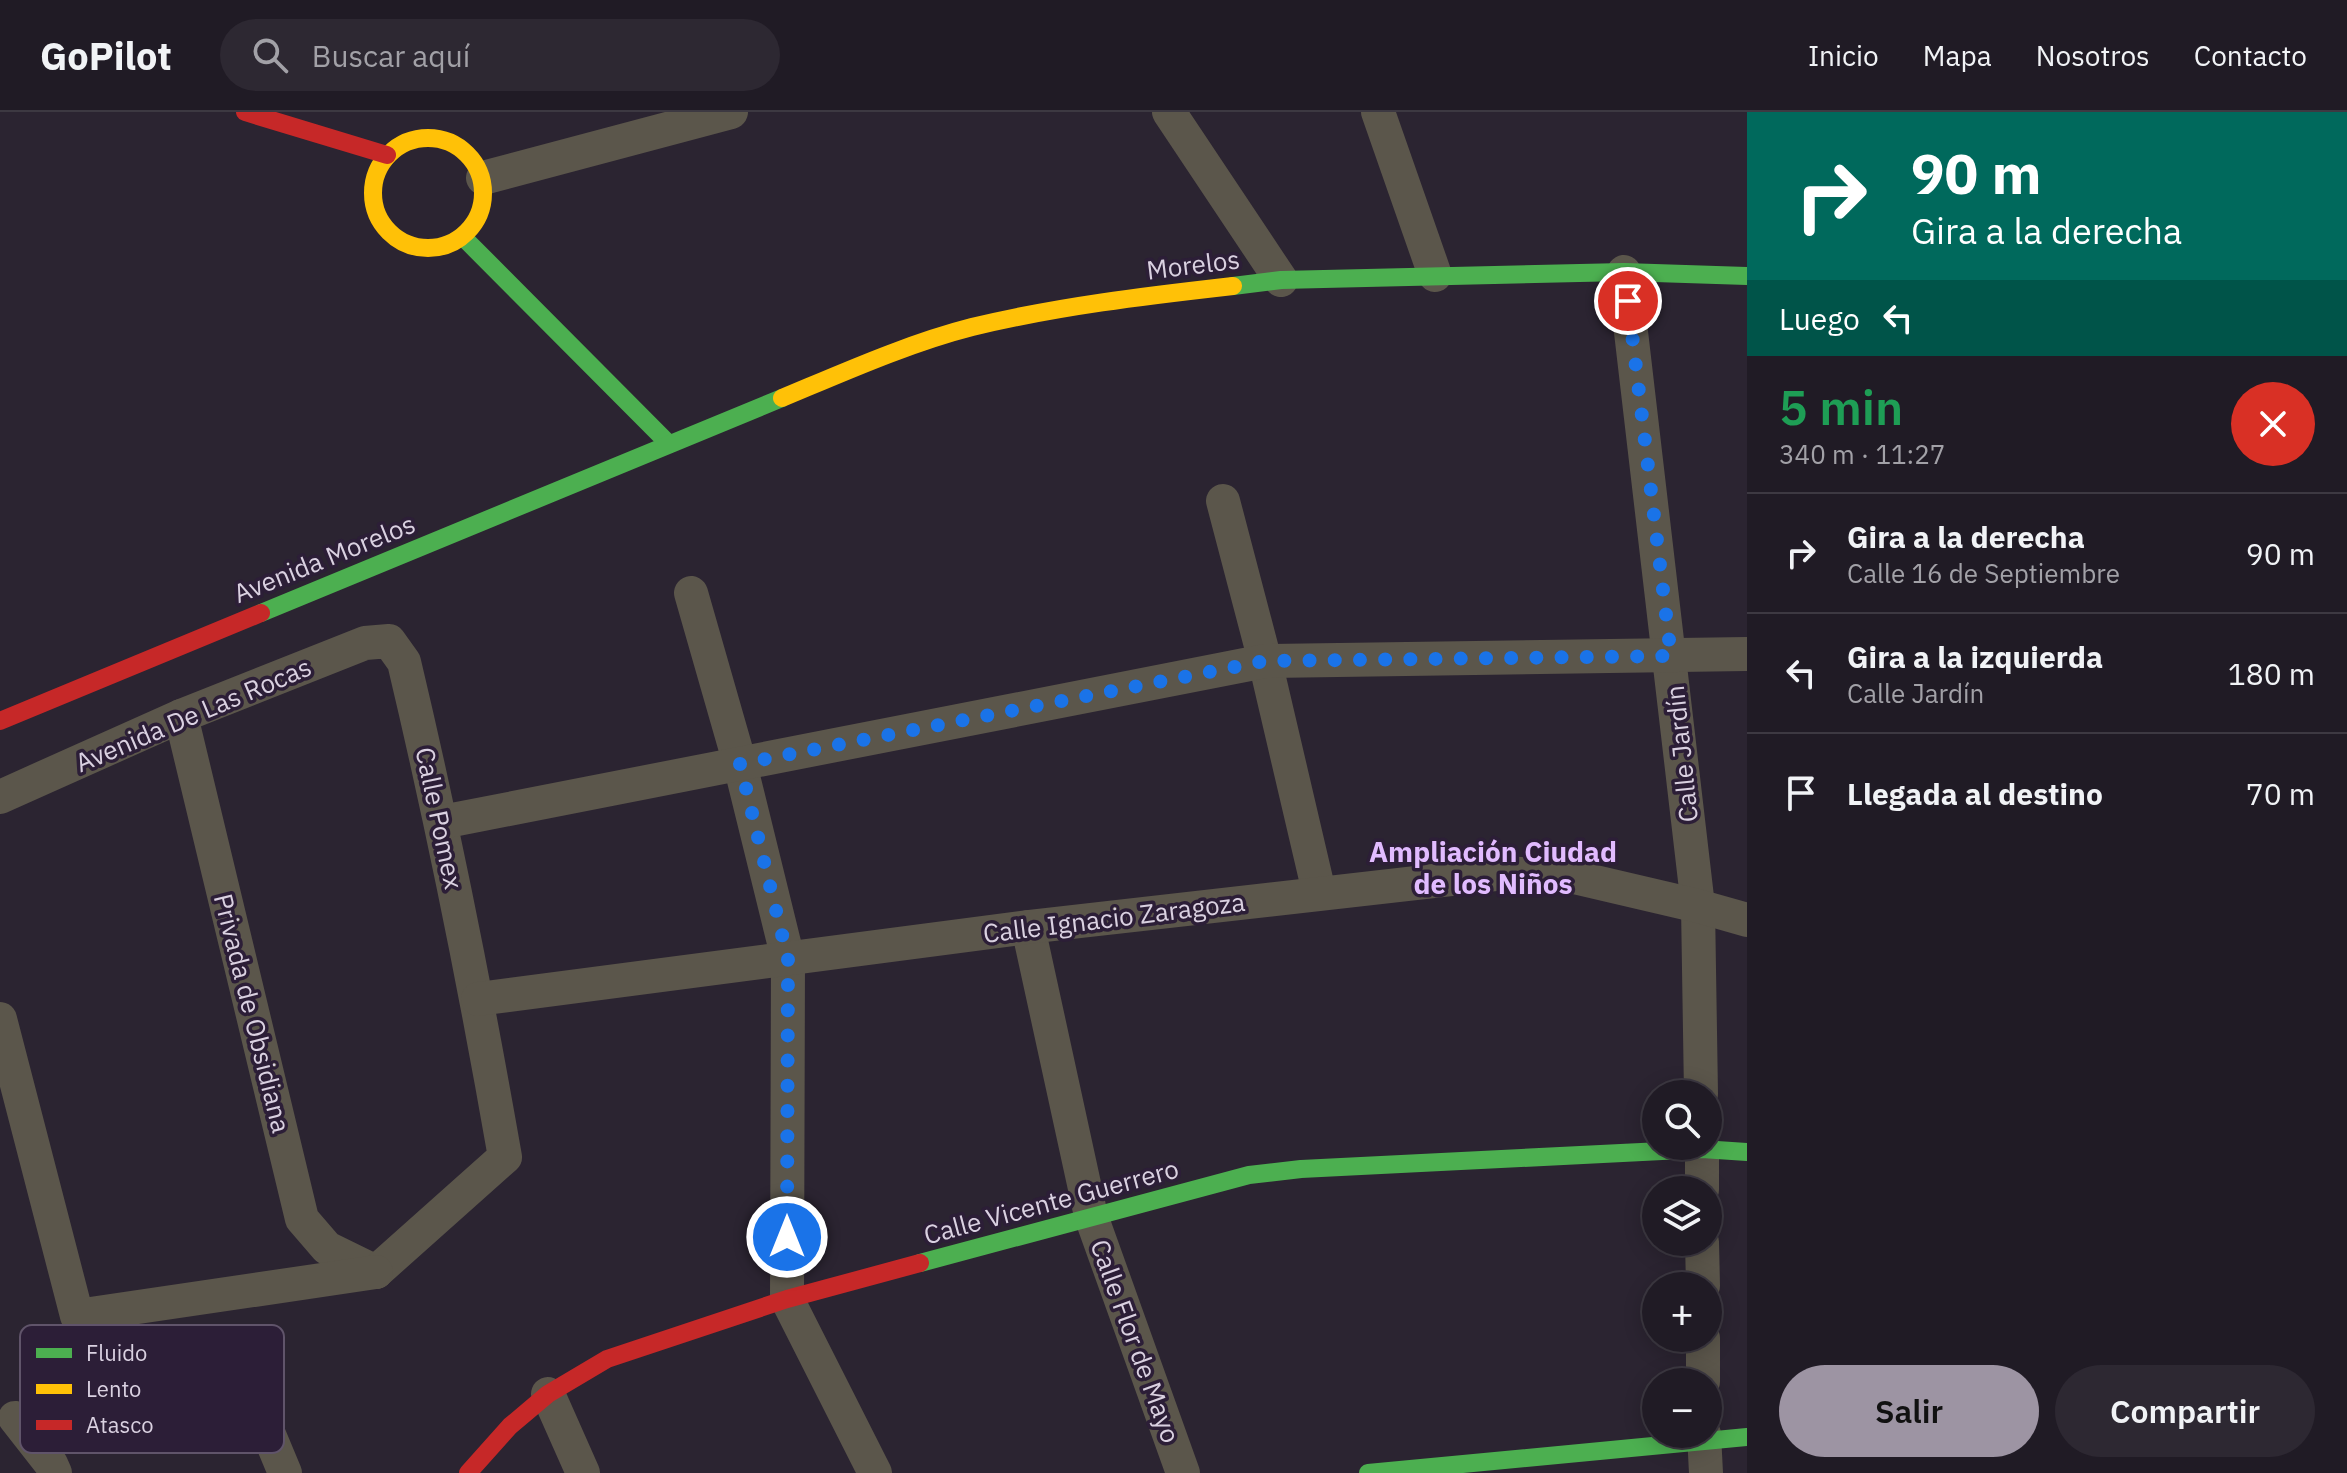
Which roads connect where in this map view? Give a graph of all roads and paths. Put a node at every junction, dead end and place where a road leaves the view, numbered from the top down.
1 (245, 112) edge
2 (731, 112) edge
3 (1169, 112) edge
4 (1378, 112) edge
5 (387, 155) junction
6 (483, 178) junction
7 (463, 237) junction
8 (1624, 272) junction
9 (1435, 275) junction
10 (1747, 276) edge
11 (1281, 280) junction
12 (669, 444) junction
13 (1223, 501) dead end
14 (691, 593) dead end
15 (389, 641) joint
16 (1747, 654) edge
17 (1671, 656) junction
18 (1265, 661) junction
19 (181, 716) junction
20 (0, 721) edge
21 (740, 764) junction
22 (0, 797) edge
23 (442, 822) junction
24 (1319, 892) junction
25 (1698, 906) junction
26 (1747, 920) edge
27 (1028, 927) junction
28 (788, 959) junction
29 (478, 999) junction
30 (0, 1019) edge
31 (1701, 1080) edge
32 (1722, 1149) edge
33 (1642, 1150) edge
34 (1747, 1152) edge
35 (1091, 1216) junction
36 (376, 1272) junction
37 (787, 1299) junction
38 (548, 1394) junction
39 (15, 1418) dead end
40 (20, 1424) edge
41 (1722, 1437) edge
42 (1747, 1437) edge
43 (1642, 1446) edge
44 (1705, 1448) edge
45 (42, 1453) edge
46 (277, 1453) edge
47 (1479, 1469) edge
48 (55, 1473) edge
49 (285, 1473) edge
50 (468, 1473) edge
51 (583, 1473) edge
52 (875, 1473) edge
53 (1183, 1473) edge
54 (1368, 1473) edge
55 (1706, 1473) edge

1 - 5 street
2 - 6 street
3 - 11 street
4 - 9 street
5 - 6 street
5 - 7 street
6 - 7 street
7 - 12 street
8 - 9 street, Morelos
8 - 10 street, Morelos
8 - 17 street, Calle Jardín
9 - 11 street, Morelos
11 - 12 street, Morelos
12 - 20 street, Avenida Morelos
13 - 18 street
14 - 21 street
15 - 19 street, Avenida De Las Rocas
15 - 23 street, Calle Pomex
16 - 17 street
17 - 18 street
17 - 25 street, Calle Jardín
18 - 21 street
18 - 24 street
19 - 22 street, Avenida De Las Rocas
19 - 36 street, Privada de Obsidiana
21 - 23 street
21 - 28 street
23 - 29 street, Calle Pomex
24 - 25 street, Calle Ignacio Zaragoza
24 - 27 street, Calle Ignacio Zaragoza
25 - 26 street, Calle Ignacio Zaragoza
25 - 31 street, Calle Jardín
27 - 28 street, Calle Ignacio Zaragoza
27 - 35 street, Calle Flor de Mayo
28 - 29 street, Calle Ignacio Zaragoza
28 - 37 street
29 - 36 street, Calle Pomex
30 - 36 street
32 - 34 street, Calle Vicente Guerrero
33 - 35 street, Calle Vicente Guerrero
35 - 37 street, Calle Vicente Guerrero
35 - 53 street, Calle Flor de Mayo
37 - 38 street, Calle Vicente Guerrero
37 - 52 street
38 - 50 street, Calle Vicente Guerrero
38 - 51 street
39 - 40 street
41 - 42 street
43 - 47 street
44 - 55 street
45 - 48 street
46 - 49 street
47 - 54 street

